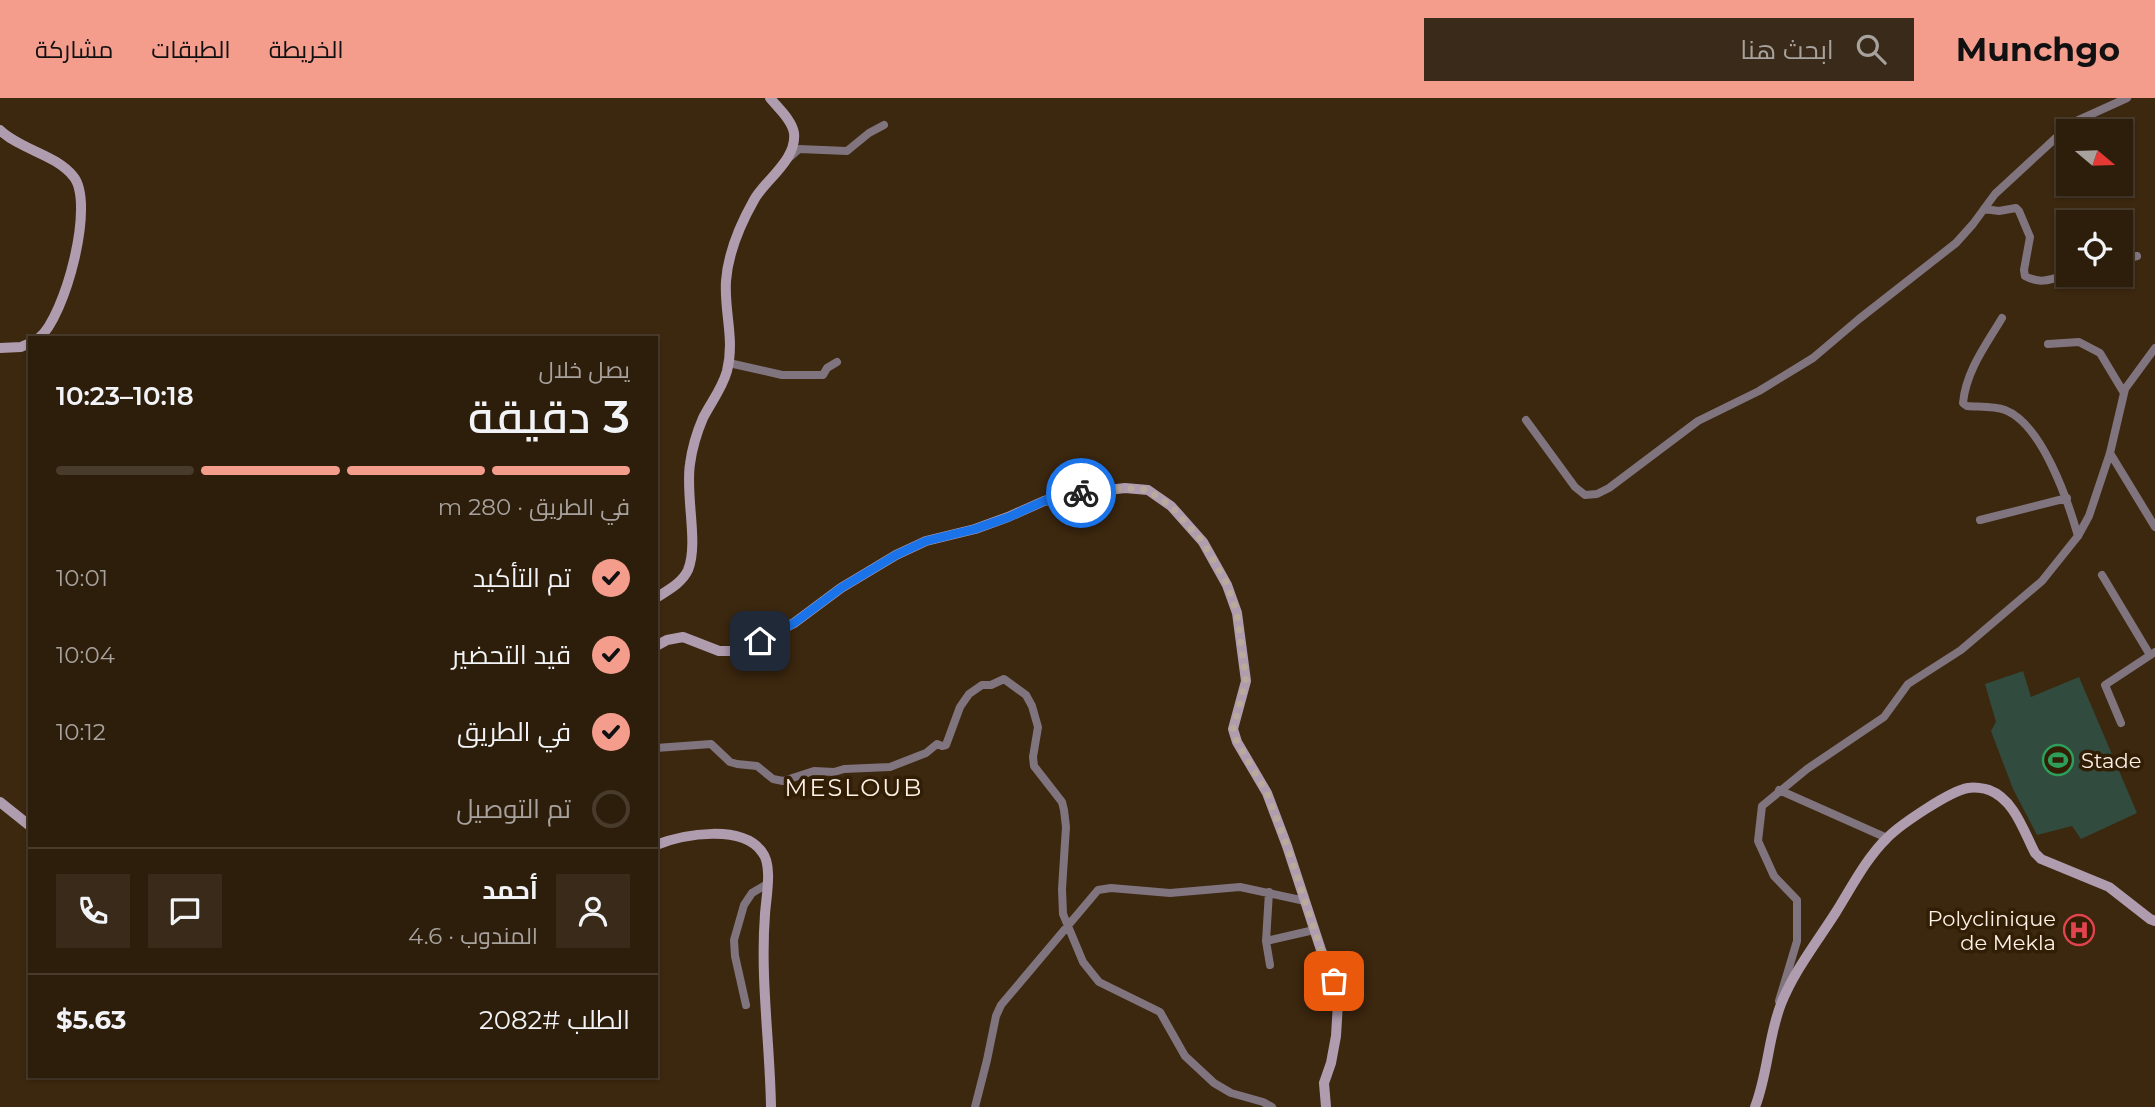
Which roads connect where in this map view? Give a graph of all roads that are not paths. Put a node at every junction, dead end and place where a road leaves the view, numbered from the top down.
1 (770, 98) edge
2 (780, 98) edge
3 (2127, 98) edge
4 (789, 121) junction
5 (884, 125) dead end
6 (0, 130) edge
7 (787, 157) junction
8 (1984, 209) junction
9 (2137, 256) dead end
10 (2133, 257) edge
11 (2056, 278) edge
12 (2002, 318) dead end
13 (40, 336) edge
14 (28, 344) edge
15 (2048, 344) dead end
16 (0, 348) edge
17 (2155, 348) edge
18 (837, 362) dead end
19 (729, 363) junction
20 (2124, 393) junction
21 (1526, 420) dead end
22 (2110, 453) junction
23 (2067, 498) junction
24 (1980, 520) dead end
25 (2155, 527) edge
26 (2078, 536) junction
27 (2102, 575) dead end
28 (658, 597) edge
29 (658, 645) edge
30 (2152, 653) edge
31 (2120, 723) dead end
32 (658, 748) edge
33 (1780, 790) junction
34 (0, 802) edge
35 (28, 824) edge
36 (1887, 838) junction
37 (658, 844) edge
38 (766, 884) junction
39 (1269, 892) junction
40 (1305, 901) junction
41 (2153, 923) edge
42 (1068, 928) junction
43 (1314, 930) junction
44 (1266, 941) junction
45 (1270, 965) dead end
46 (746, 1005) dead end
47 (1773, 1028) junction
48 (771, 1107) edge
49 (975, 1107) edge
50 (1272, 1107) edge
51 (1326, 1107) edge
52 (1755, 1107) edge

1 - 4 street
2 - 4 street
3 - 8 street
4 - 7 street
5 - 7 street
6 - 13 street
7 - 19 street
8 - 11 street
8 - 21 street
9 - 10 street
12 - 23 street
14 - 16 street
15 - 20 street
17 - 20 street
18 - 19 street
19 - 28 street
20 - 22 street
22 - 25 street
22 - 26 street
23 - 24 street
23 - 26 street
26 - 33 street
27 - 30 street
29 - 40 street
30 - 31 street
32 - 42 street
33 - 36 street
33 - 47 street
34 - 35 street
36 - 41 street
36 - 47 street
37 - 38 street
38 - 46 street
38 - 48 street
39 - 40 street
39 - 42 street
39 - 44 street
40 - 43 street
42 - 49 street
42 - 50 street
43 - 44 street
43 - 51 street
44 - 45 street
47 - 52 street

